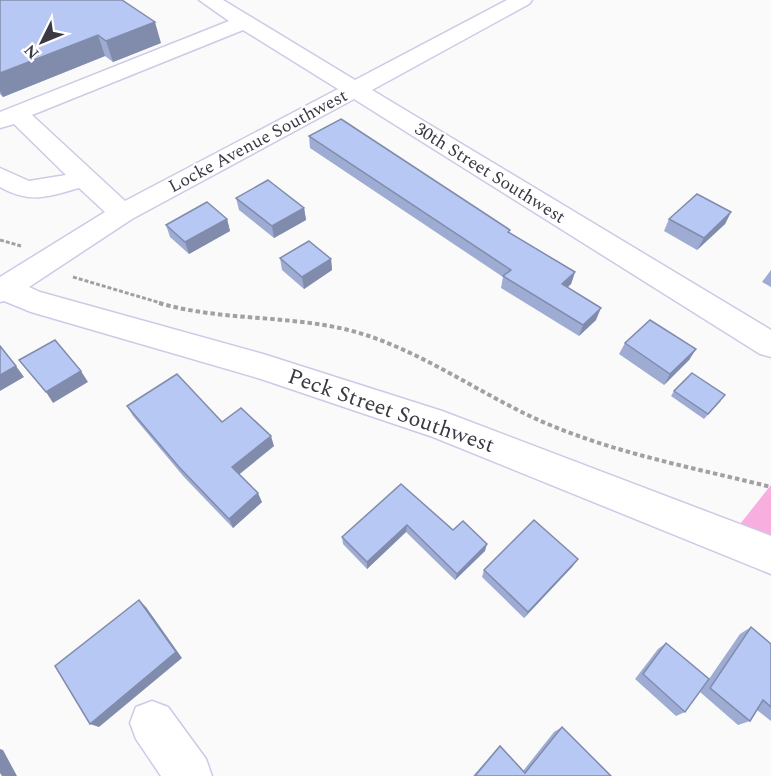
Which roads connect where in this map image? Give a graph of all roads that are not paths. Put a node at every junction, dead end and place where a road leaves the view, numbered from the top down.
1 (209, 0) edge
2 (522, 0) edge
3 (245, 22) junction
4 (354, 89) junction
5 (8, 117) edge
6 (0, 176) edge
7 (84, 179) junction
8 (123, 213) junction
9 (3, 290) edge
10 (771, 345) edge
11 (771, 555) edge
12 (152, 723) dead end
13 (189, 776) edge

1 - 3 street, 30th Street Southwest
2 - 4 street, Locke Avenue Southwest
3 - 4 street, 30th Street Southwest
3 - 5 street
4 - 8 street, Locke Avenue Southwest
4 - 10 street, 30th Street Southwest
5 - 7 street
6 - 7 street
7 - 8 street
8 - 9 street, Locke Avenue Southwest
9 - 11 street, Peck Street Southwest
12 - 13 street

